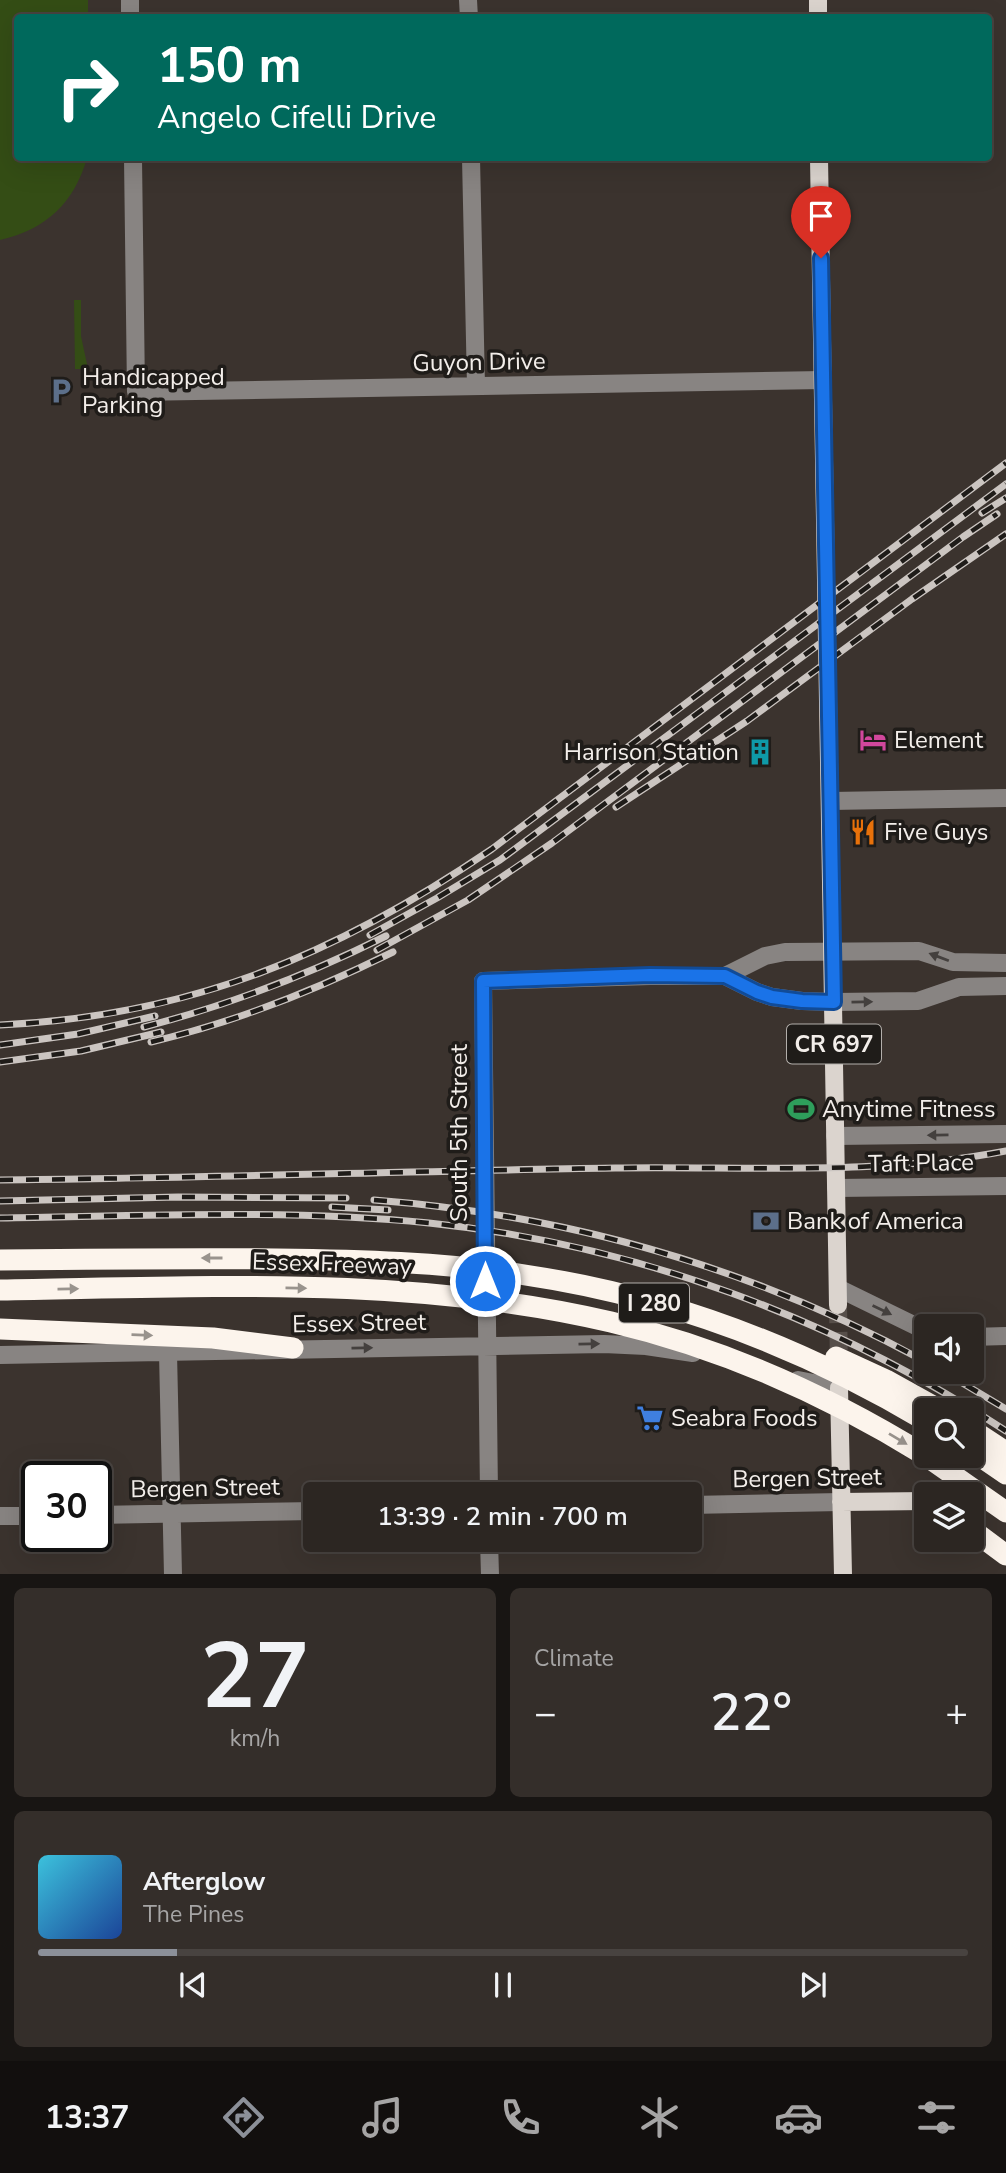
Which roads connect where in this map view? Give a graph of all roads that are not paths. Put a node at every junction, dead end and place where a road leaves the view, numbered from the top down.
1 (132, 161) edge
2 (471, 161) edge
3 (820, 161) edge
4 (823, 380) junction
5 (476, 386) junction
6 (831, 797) junction
7 (1006, 798) edge
8 (833, 952) junction
9 (1006, 963) edge
10 (725, 976) junction
11 (1006, 986) edge
12 (834, 1002) junction
13 (1006, 1134) edge
14 (835, 1136) junction
15 (1006, 1186) edge
16 (836, 1188) junction
17 (0, 1260) edge
18 (0, 1290) edge
19 (838, 1297) joint
20 (914, 1326) edge
21 (0, 1329) edge
22 (1006, 1336) edge
23 (984, 1337) edge
24 (485, 1346) junction
25 (293, 1348) junction
26 (168, 1353) junction
27 (0, 1355) edge
28 (868, 1380) junction
29 (839, 1388) joint
30 (914, 1399) edge
31 (914, 1413) edge
32 (984, 1438) edge
33 (914, 1449) edge
34 (1006, 1452) edge
35 (984, 1459) edge
36 (945, 1468) edge
37 (1006, 1474) edge
38 (489, 1482) edge
39 (984, 1500) edge
40 (1006, 1500) edge
41 (914, 1501) edge
42 (841, 1502) junction
43 (702, 1505) edge
44 (303, 1511) edge
45 (1006, 1512) edge
46 (171, 1513) junction
47 (112, 1515) edge
48 (0, 1516) edge
49 (21, 1516) edge
50 (984, 1539) edge
51 (489, 1552) edge
52 (1006, 1555) edge
53 (173, 1574) edge
54 (490, 1574) edge
55 (843, 1574) edge

1 - 5 street, Guyon Drive
2 - 5 street
3 - 4 main road, CR 697
4 - 5 street, Guyon Drive
4 - 6 main road, CR 697
6 - 7 street
6 - 8 main road, CR 697
9 -> 8 street
8 - 10 street
8 - 12 main road, CR 697
10 - 12 street
10 - 24 street, South 5th Street
12 -> 11 street
12 - 14 main road, CR 697
13 -> 14 street
14 - 16 main road, CR 697
15 - 16 street, Taft Place
16 - 19 main road, CR 697
28 -> 17 highway, Essex Freeway / I 280
18 -> 33 highway, Essex Freeway / I 280
19 -> 20 street
21 -> 25 highway
22 - 23 street
25 -> 24 street, Essex Street
24 -> 29 street, Essex Street
24 - 38 street, South 5th Street
25 - 26 street, Essex Street
26 - 27 street, Essex Street
26 - 46 street
28 - 30 highway
28 - 31 highway
29 - 42 main road
32 - 34 highway
35 - 37 highway
36 - 45 highway, Essex Freeway / I 280
39 - 40 street
41 - 42 main road, Bergen Street
42 - 43 street, Bergen Street
42 - 55 main road
44 - 46 street, Bergen Street
46 - 47 street, Bergen Street
46 - 53 street
48 - 49 street
50 - 52 highway
51 - 54 street

